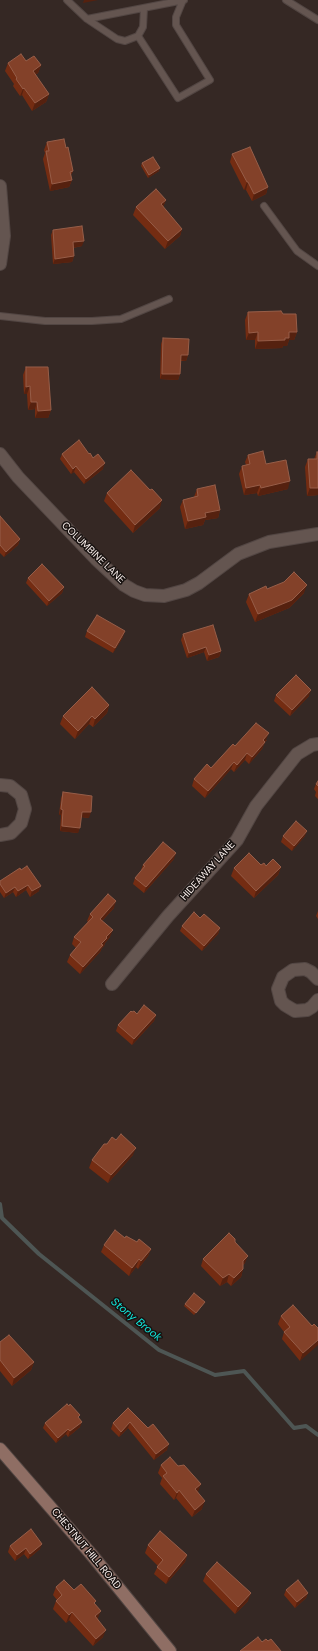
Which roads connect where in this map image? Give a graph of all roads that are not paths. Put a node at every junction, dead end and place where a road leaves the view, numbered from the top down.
1 (67, 0) edge
2 (183, 0) edge
3 (286, 0) edge
4 (144, 8) junction
5 (87, 19) junction
6 (318, 20) edge
7 (138, 36) junction
8 (0, 186) edge
9 (264, 206) dead end
10 (0, 264) edge
11 (318, 266) edge
12 (169, 299) dead end
13 (0, 316) edge
14 (0, 454) edge
15 (318, 534) edge
16 (318, 744) edge
17 (0, 785) edge
18 (0, 835) edge
19 (318, 979) edge
20 (112, 984) dead end
21 (318, 1000) edge
22 (0, 1449) edge
23 (170, 1651) edge

1 - 5 lane
2 - 4 lane
2 - 7 lane
3 - 6 lane
4 - 5 lane
4 - 7 lane
5 - 7 lane
8 - 10 street
9 - 11 lane
12 - 13 lane
14 - 15 street, COLUMBINE LANE
16 - 20 street, HIDEAWAY LANE
17 - 18 street
19 - 21 street
22 - 23 main road, CHESTNUT HILL ROAD

